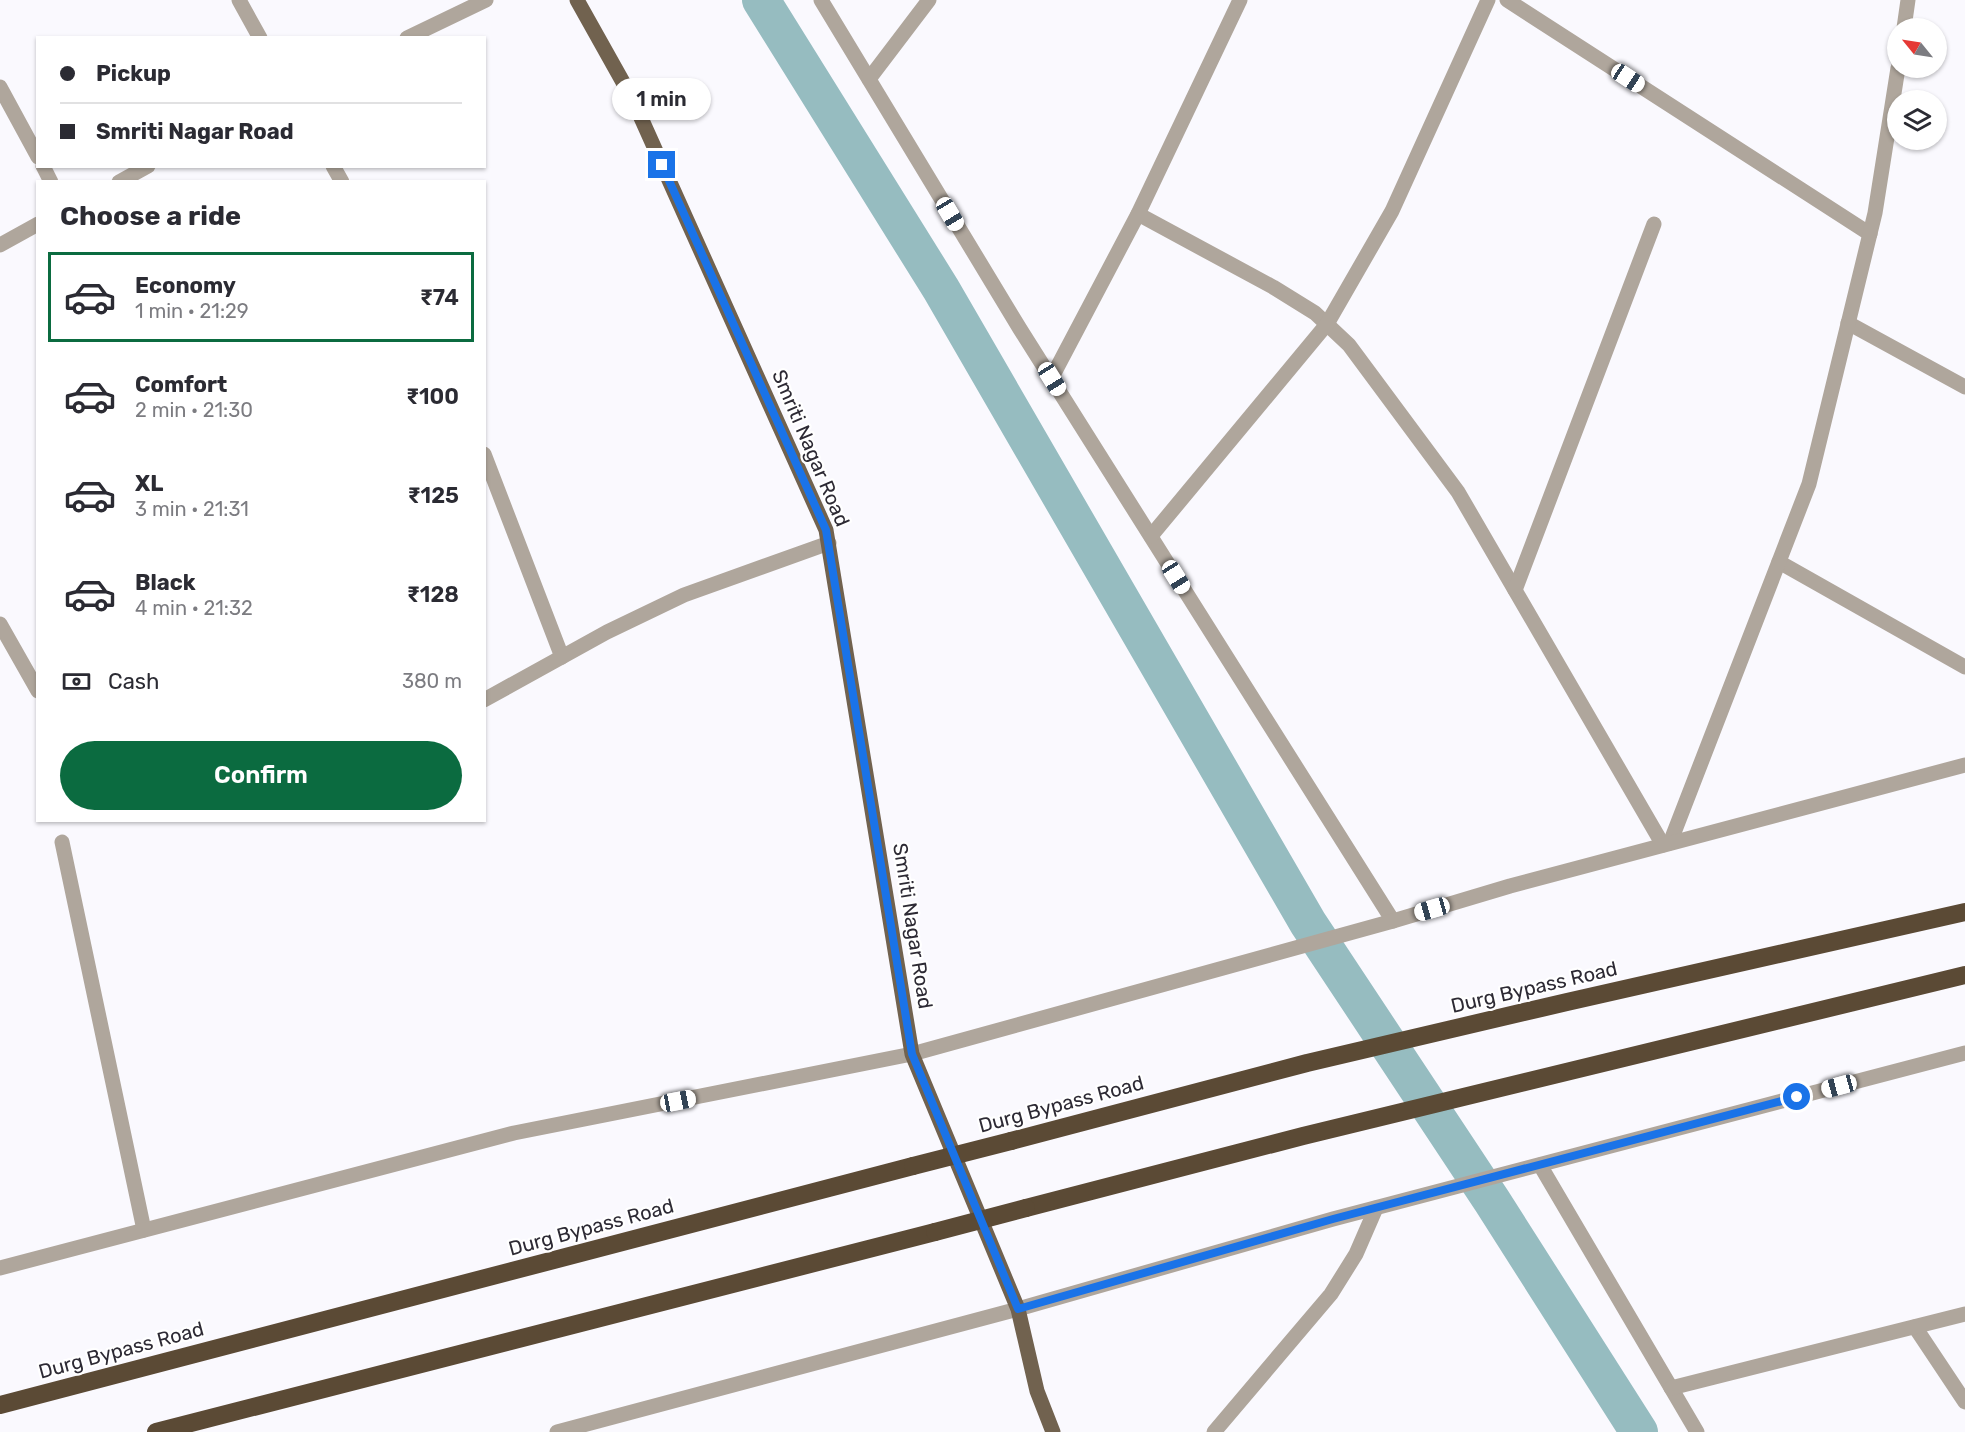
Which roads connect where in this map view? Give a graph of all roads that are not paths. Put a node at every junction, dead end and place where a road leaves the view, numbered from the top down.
1 (239, 0) edge
2 (486, 0) edge
3 (577, 0) edge
4 (821, 0) edge
5 (929, 0) edge
6 (1240, 0) edge
7 (1488, 0) edge
8 (1507, 0) edge
9 (1908, 0) edge
10 (1905, 18) edge
11 (259, 36) edge
12 (411, 36) edge
13 (1896, 78) edge
14 (869, 79) junction
15 (0, 87) edge
16 (36, 153) edge
17 (144, 168) edge
18 (123, 180) edge
19 (1138, 214) junction
20 (1654, 224) dead end
21 (36, 225) edge
22 (1870, 234) junction
23 (0, 245) edge
24 (1848, 323) junction
25 (1327, 324) junction
26 (1052, 379) junction
27 (1965, 387) edge
28 (486, 459) edge
29 (1150, 536) junction
30 (829, 543) junction
31 (1779, 562) junction
32 (1515, 590) junction
33 (0, 624) edge
34 (562, 657) junction
35 (1965, 667) edge
36 (36, 687) edge
37 (486, 699) edge
38 (1965, 765) edge
39 (62, 842) dead end
40 (1666, 844) junction
41 (1965, 912) edge
42 (1393, 921) junction
43 (1965, 975) edge
44 (1965, 1053) edge
45 (912, 1054) junction
46 (1540, 1165) junction
47 (1376, 1208) junction
48 (144, 1230) junction
49 (0, 1268) edge
50 (1018, 1309) junction
51 (1965, 1314) edge
52 (1915, 1326) junction
53 (1671, 1389) junction
54 (1965, 1402) edge
55 (0, 1405) edge
56 (156, 1432) edge
57 (556, 1432) edge
58 (1053, 1432) edge
59 (1215, 1432) edge
60 (1697, 1432) edge

1 - 11 street
2 - 12 street
3 - 30 main road, Smriti Nagar Road
4 - 14 street
5 - 14 street
6 - 19 street
7 - 25 street
8 - 22 street
9 - 10 street
13 - 22 street
14 - 26 street
15 - 16 street
17 - 18 street
19 - 25 street
19 - 26 street
20 - 32 street
21 - 23 street
22 - 24 street
24 - 27 street
24 - 31 street
25 - 29 street
25 - 32 street
26 - 29 street
28 - 34 street
29 - 42 street
30 - 34 street
30 - 45 main road, Smriti Nagar Road
31 - 35 street
31 - 40 street
32 - 40 street
33 - 36 street
34 - 37 street
38 - 40 street
39 - 48 street
40 - 42 street
41 - 55 highway, Durg Bypass Road, bridge
42 - 45 street
43 - 56 highway, bridge
44 - 46 street
45 - 48 street
45 - 50 main road, Smriti Nagar Road
46 - 47 street
46 - 53 street
47 - 50 street
47 - 59 street
48 - 49 street
50 - 57 street
50 - 58 main road, Smriti Nagar Road
51 - 52 street
52 - 53 street
52 - 54 street
53 - 60 street

